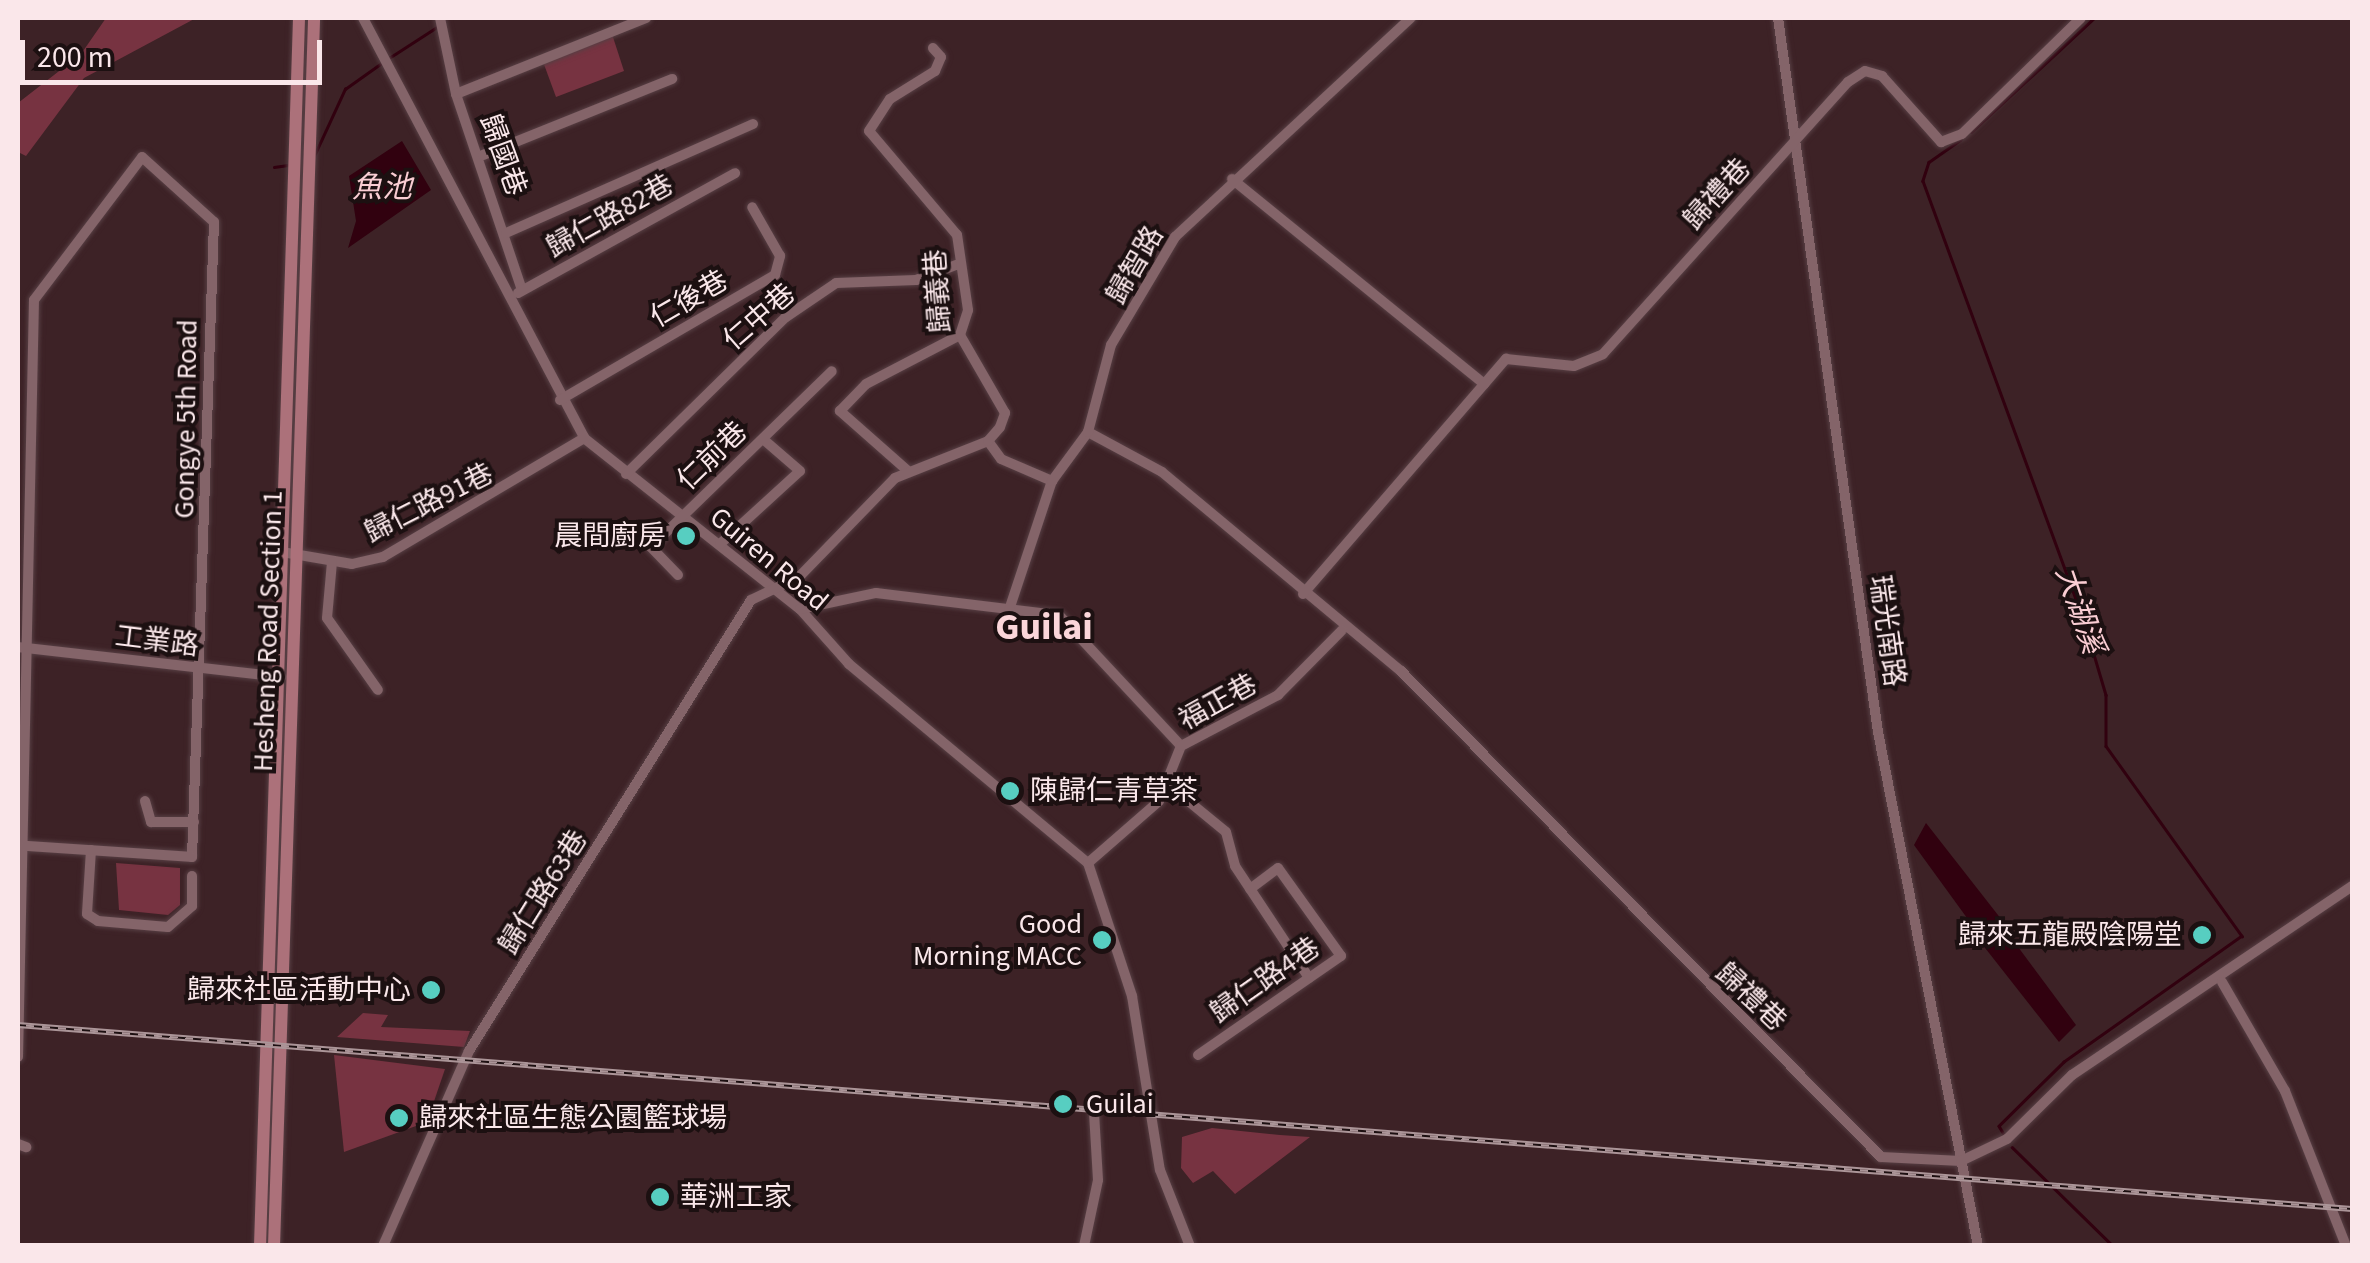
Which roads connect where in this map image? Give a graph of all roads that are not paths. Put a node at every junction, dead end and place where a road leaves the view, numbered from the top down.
1 (299, 18) edge
2 (314, 18) edge
3 (362, 18) edge
4 (440, 18) edge
5 (646, 18) edge
6 (1410, 18) edge
7 (1778, 18) edge
8 (2082, 18) edge
9 (933, 48) dead end
10 (672, 78) dead end
11 (456, 94) junction
12 (753, 124) dead end
13 (1796, 140) junction
14 (484, 155) junction
15 (734, 173) dead end
16 (1232, 179) junction
17 (752, 207) dead end
18 (506, 234) junction
19 (956, 266) junction
20 (522, 290) junction
21 (508, 298) junction
22 (960, 335) junction
23 (832, 371) dead end
24 (1484, 384) junction
25 (560, 400) junction
26 (22, 429) edge
27 (1088, 432) junction
28 (584, 438) junction
29 (762, 438) junction
30 (988, 440) junction
31 (908, 472) junction
32 (626, 474) junction
33 (1052, 481) junction
34 (683, 516) junction
35 (720, 544) junction
36 (288, 553) junction
37 (332, 562) junction
38 (678, 574) dead end
39 (773, 586) junction
40 (1303, 594) junction
41 (800, 609) junction
42 (1009, 610) junction
43 (1342, 630) junction
44 (23, 647) edge
45 (201, 670) junction
46 (285, 677) junction
47 (378, 690) dead end
48 (1181, 746) junction
49 (1170, 786) junction
50 (145, 802) dead end
51 (194, 822) junction
52 (25, 846) junction
53 (91, 850) junction
54 (1088, 863) junction
55 (192, 876) dead end
56 (2352, 886) edge
57 (1250, 888) junction
58 (21, 908) edge
59 (1310, 978) junction
60 (2222, 982) junction
61 (1198, 1055) dead end
62 (18, 1057) edge
63 (1094, 1114) dead end
64 (1961, 1161) junction
65 (260, 1246) edge
66 (274, 1246) edge
67 (383, 1246) edge
68 (1084, 1246) edge
69 (1190, 1246) edge
70 (1978, 1246) edge
71 (2346, 1246) edge

1 - 36 main road, Hesheng Road Section 1
2 - 36 main road, Hesheng Road Section 1
3 - 21 street, Guiren Road
4 - 11 street, 歸國巷
5 - 11 street, 歸國巷
6 - 16 street, 歸智路
7 - 13 street, 瑞光南路
8 - 13 street, 歸禮巷
9 - 19 street, 歸義巷
10 - 14 street
11 - 14 street, 歸國巷
12 - 18 street
13 - 24 street, 歸禮巷
13 - 64 street, 瑞光南路
14 - 18 street, 歸國巷
15 - 20 street, 歸仁路82巷
16 - 24 street
16 - 27 street, 歸智路
17 - 25 street, 仁後巷
18 - 20 street, 歸國巷
19 - 22 street, 歸義巷
19 - 32 street, 仁中巷
20 - 21 street, 歸仁路82巷
21 - 25 street, Guiren Road
22 - 30 street, 歸義巷
22 - 31 street
23 - 29 street, 仁前巷
24 - 40 street, 歸禮巷
25 - 28 street, Guiren Road
26 - 44 street
26 - 45 street, Gongye 5th Road
27 - 33 street, 歸智路
27 - 40 street, 歸禮巷
28 - 32 street, Guiren Road
28 - 37 street, 歸仁路91巷
29 - 34 street, 仁前巷
29 - 35 street
30 - 31 street
30 - 33 street
31 - 39 street
32 - 34 street, Guiren Road
33 - 42 street, 歸智路
34 - 35 street, Guiren Road
34 - 38 street, 仁前巷
35 - 39 street, Guiren Road
36 - 37 street, 歸仁路91巷
36 - 46 main road, Hesheng Road Section 1
37 - 47 street
39 - 41 street, Guiren Road
39 - 67 street, 歸仁路63巷
40 - 43 street, 歸禮巷
41 - 42 street
41 - 54 street, Guiren Road
42 - 48 street
43 - 48 street, 福正巷
43 - 64 street, 歸禮巷
44 - 45 street, 工業路
44 - 52 street
45 - 46 street, 工業路
45 - 51 street, Gongye 5th Road
46 - 65 main road, Hesheng Road Section 1
46 - 66 main road, Hesheng Road Section 1
48 - 49 street, 福正巷
49 - 54 street
49 - 57 street
50 - 51 street
51 - 53 street, Gongye 5th Road
52 - 53 street, Gongye 5th Road
52 - 58 street
53 - 55 street
54 - 69 street
56 - 60 street, 歸禮巷
57 - 59 street
57 - 59 street, 歸仁路4巷
58 - 62 street
59 - 61 street, 歸仁路4巷
60 - 64 street, 歸禮巷
60 - 71 street
63 - 68 street
64 - 70 street, 瑞光南路

